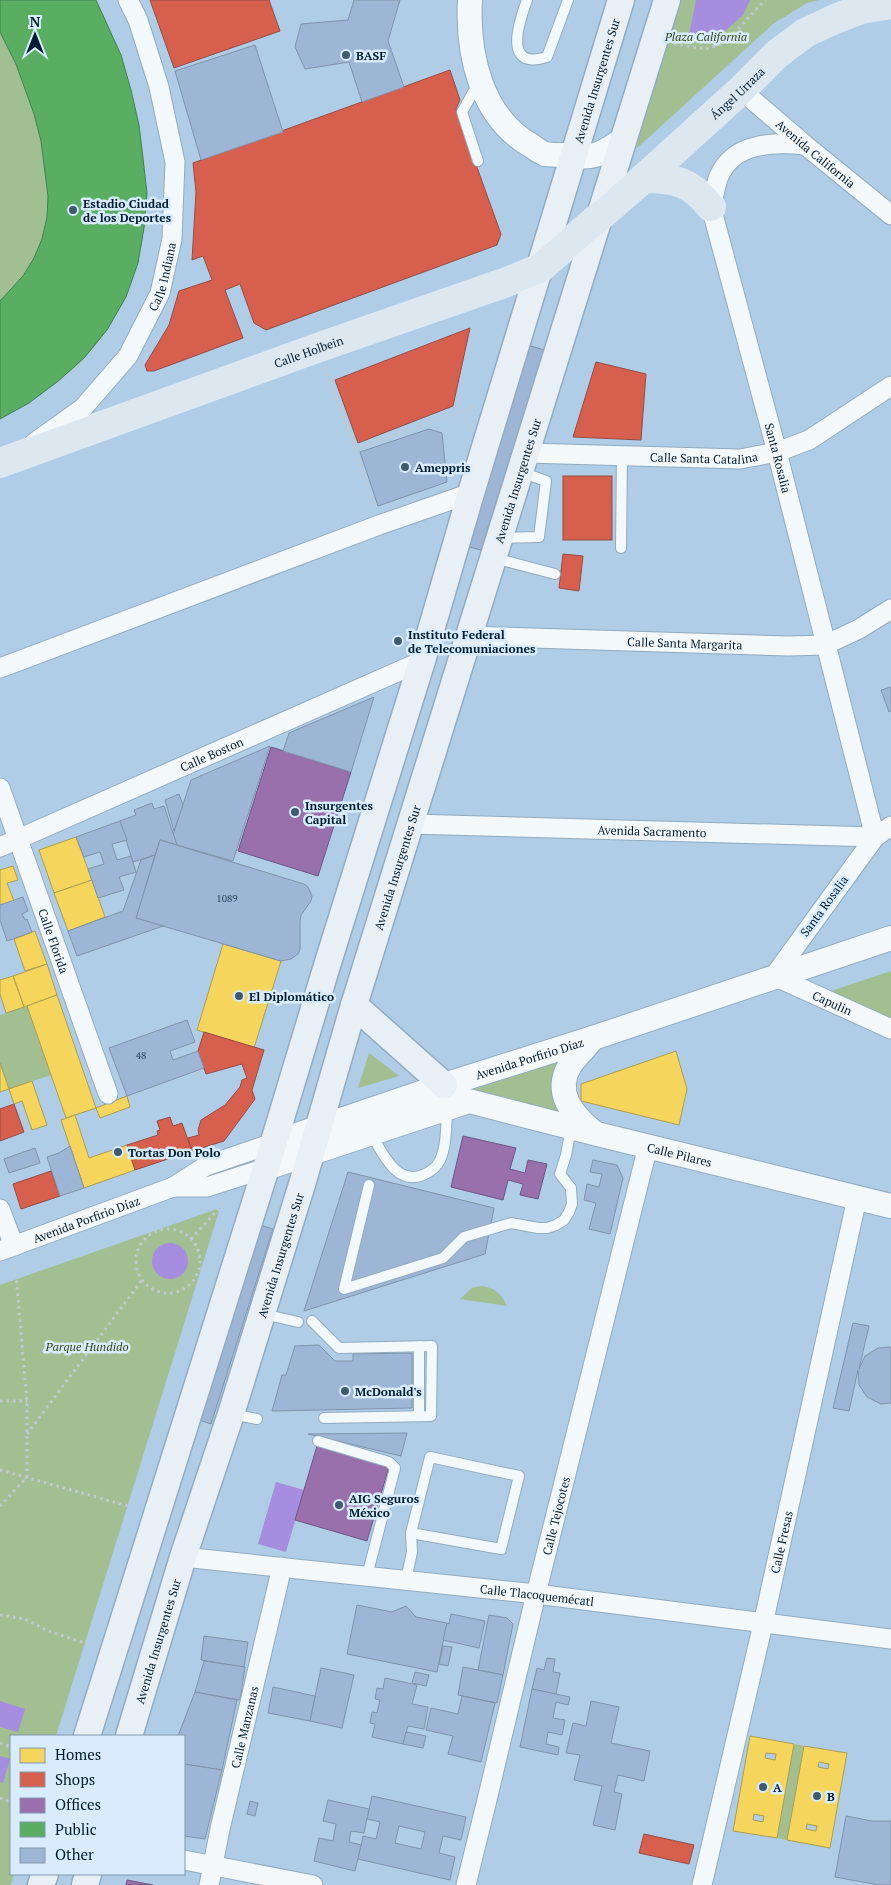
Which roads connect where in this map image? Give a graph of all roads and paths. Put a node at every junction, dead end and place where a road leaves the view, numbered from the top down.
1 (128, 0) edge
2 (470, 0) edge
3 (526, 0) edge
4 (568, 0) edge
5 (621, 0) edge
6 (666, 0) edge
7 (765, 0) edge
8 (891, 4) edge
9 (674, 44) dead end
10 (480, 81) junction
11 (741, 90) junction
12 (624, 139) junction
13 (805, 145) junction
14 (574, 156) junction
15 (478, 161) dead end
16 (644, 178) junction
17 (711, 207) junction
18 (601, 215) junction
19 (891, 216) edge
20 (539, 269) junction
21 (317, 348) junction
22 (891, 386) edge
23 (500, 398) junction
24 (355, 449) junction
25 (777, 452) junction
26 (622, 456) junction
27 (5, 459) edge
28 (523, 463) junction
29 (471, 493) junction
30 (379, 525) junction
31 (497, 548) junction
32 (621, 548) dead end
33 (554, 574) dead end
34 (891, 609) edge
35 (469, 636) junction
36 (825, 645) junction
37 (422, 661) junction
38 (0, 668) edge
39 (0, 788) edge
40 (410, 824) junction
41 (891, 826) edge
42 (17, 839) junction
43 (883, 840) edge
44 (0, 847) edge
45 (891, 938) edge
46 (774, 976) junction
47 (354, 1005) junction
48 (891, 1029) edge
49 (593, 1038) junction
50 (108, 1094) dead end
51 (454, 1098) junction
52 (319, 1127) junction
53 (571, 1127) junction
54 (371, 1133) junction
55 (597, 1134) junction
56 (273, 1143) junction
57 (648, 1146) junction
58 (312, 1152) junction
59 (266, 1168) junction
60 (370, 1185) dead end
61 (173, 1187) junction
62 (857, 1198) junction
63 (224, 1203) dead end
64 (891, 1206) edge
65 (0, 1209) edge
66 (191, 1239) junction
67 (7, 1249) edge
68 (142, 1280) junction
69 (262, 1313) junction
70 (312, 1321) dead end
71 (298, 1322) dead end
72 (0, 1401) edge
73 (27, 1401) junction
74 (231, 1414) junction
75 (324, 1418) dead end
76 (257, 1419) dead end
77 (27, 1435) junction
78 (318, 1441) dead end
79 (0, 1470) edge
80 (27, 1476) junction
81 (0, 1506) edge
82 (132, 1507) dead end
83 (411, 1532) junction
84 (183, 1557) junction
85 (282, 1567) junction
86 (368, 1576) junction
87 (406, 1580) junction
88 (536, 1594) junction
89 (0, 1615) edge
90 (763, 1624) junction
91 (891, 1639) edge
92 (91, 1645) dead end
93 (87, 1735) edge
94 (129, 1735) edge
95 (185, 1860) edge
96 (213, 1866) junction
97 (209, 1885) edge
98 (313, 1885) edge
99 (466, 1885) edge
100 (702, 1885) edge

1 - 27 street, Calle Indiana
2 - 10 street
3 - 4 lane
5 - 14 main road, Avenida Insurgentes Sur
6 - 12 main road, Avenida Insurgentes Sur
7 - 9 path
8 - 11 main road, Ángel Urraza
10 - 14 street
10 - 15 lane
11 - 13 street, Avenida California
11 - 16 main road, Ángel Urraza
12 - 14 street
12 - 18 main road, Avenida Insurgentes Sur
13 - 17 street
13 - 19 street, Avenida California
14 - 20 main road, Avenida Insurgentes Sur
16 - 17 main road
16 - 18 main road, Ángel Urraza
17 - 25 street, Santa Rosalia
18 - 20 main road, Calle Holbein
18 - 28 main road, Avenida Insurgentes Sur
20 - 21 main road, Calle Holbein
20 - 23 main road, Avenida Insurgentes Sur
21 - 24 path
21 - 27 main road, Calle Holbein
22 - 25 street, Calle Santa Catalina
23 - 24 path
23 - 29 main road, Avenida Insurgentes Sur
24 - 30 path
25 - 26 street, Calle Santa Catalina
25 - 36 street, Santa Rosalia
26 - 28 street, Calle Santa Catalina
26 - 32 lane
28 - 31 main road, Avenida Insurgentes Sur
28 - 31 lane
29 - 30 street
29 - 37 main road, Avenida Insurgentes Sur
30 - 38 street
31 - 33 lane
31 - 35 main road, Avenida Insurgentes Sur
34 - 36 street, Calle Santa Margarita
35 - 36 street, Calle Santa Margarita
35 - 40 main road, Avenida Insurgentes Sur
36 - 43 street, Santa Rosalia
37 - 42 street, Calle Boston
37 - 56 main road, Avenida Insurgentes Sur
39 - 42 street, Calle Florida
40 - 43 street, Avenida Sacramento
40 - 47 main road, Avenida Insurgentes Sur
41 - 43 street
42 - 44 street, Calle Boston
42 - 50 street, Calle Florida
43 - 46 street, Santa Rosalia
45 - 46 street, Avenida Porfirio Díaz
46 - 48 street, Capulin
46 - 49 street, Avenida Porfirio Díaz
47 - 51 main road
47 - 52 main road, Avenida Insurgentes Sur
49 - 51 street, Avenida Porfirio Díaz
49 - 55 street
51 - 52 street, Avenida Porfirio Díaz
51 - 53 street, Calle Pilares
51 - 54 street, Avenida Porfirio Díaz
51 - 54 lane
52 - 56 street, Avenida Porfirio Díaz
52 - 58 main road, Avenida Insurgentes Sur
53 - 55 street, Calle Pilares
53 - 60 lane
54 - 58 street, Avenida Porfirio Díaz
55 - 57 street, Calle Pilares
56 - 59 main road, Avenida Insurgentes Sur
56 - 61 street, Avenida Porfirio Díaz
57 - 62 street, Calle Pilares
57 - 88 street, Calle Tejocotes
58 - 59 street, Avenida Porfirio Díaz
58 - 69 main road, Avenida Insurgentes Sur
59 - 61 street, Avenida Porfirio Díaz
59 - 93 main road, Avenida Insurgentes Sur
61 - 67 street, Avenida Porfirio Díaz
62 - 64 street, Calle Pilares
62 - 90 street, Calle Fresas
63 - 66 path
65 - 67 street
66 - 68 path
66 - 68 path
67 - 73 path
68 - 77 path
69 - 71 lane
69 - 74 main road, Avenida Insurgentes Sur
70 - 75 lane
72 - 73 path
73 - 77 path
74 - 76 lane
74 - 84 main road, Avenida Insurgentes Sur
77 - 80 path
78 - 86 lane
79 - 80 path
80 - 81 path
80 - 82 path
83 - 83 lane
83 - 87 lane
84 - 85 street, Calle Tlacoquemécatl
84 - 94 main road, Avenida Insurgentes Sur
85 - 86 street, Calle Tlacoquemécatl
85 - 96 street, Calle Manzanas
86 - 87 street, Calle Tlacoquemécatl
87 - 88 street, Calle Tlacoquemécatl
88 - 90 street, Calle Tlacoquemécatl
88 - 99 street, Calle Tejocotes
89 - 92 path
90 - 91 street, Calle Tlacoquemécatl
90 - 100 street, Calle Fresas
95 - 96 street
96 - 97 street, Calle Manzanas
96 - 98 street

